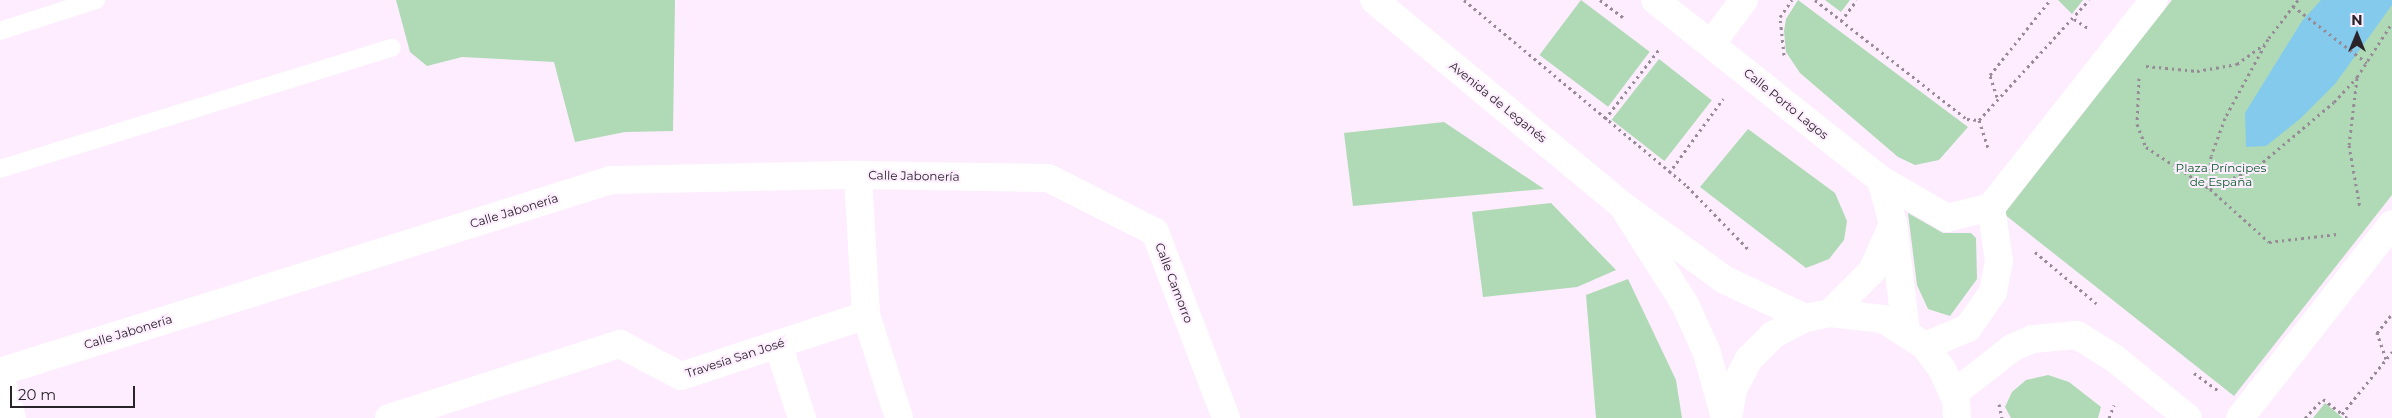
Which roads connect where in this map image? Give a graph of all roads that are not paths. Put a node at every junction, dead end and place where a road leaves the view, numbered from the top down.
1 (96, 0) edge
2 (1374, 0) edge
3 (1655, 0) edge
4 (1744, 0) edge
5 (2154, 0) edge
6 (0, 31) edge
7 (1710, 44) junction
8 (392, 48) dead end
9 (0, 169) edge
10 (858, 175) junction
11 (1048, 178) joint
12 (1882, 180) junction
13 (1622, 205) junction
14 (1991, 208) junction
15 (1893, 224) junction
16 (2379, 236) edge
17 (866, 315) junction
18 (1817, 315) junction
19 (1916, 338) junction
20 (778, 344) junction
21 (0, 372) edge
22 (0, 376) edge
23 (2234, 407) edge
24 (1959, 408) edge
25 (12, 418) edge
26 (389, 418) edge
27 (802, 418) edge
28 (899, 418) edge
29 (1226, 418) edge
30 (1726, 418) edge
31 (2188, 418) edge

1 - 6 lane
2 - 13 street, Avenida de Leganés
3 - 7 street, Calle Porto Lagos
4 - 7 street
5 - 14 street
7 - 12 street, Calle Porto Lagos
8 - 9 lane
10 - 11 street, Calle Jabonería
10 - 17 street
10 - 21 street, Calle Jabonería
11 - 29 street, Calle Camorro
12 - 14 street
12 - 15 street
13 - 18 street, Avenida de Leganés
13 - 30 street, Avenida de Leganés
14 - 19 street
15 - 18 street
15 - 19 street
16 - 23 street
17 - 20 street, Travesía San José
17 - 28 street
18 - 19 street
18 - 30 street
19 - 24 street
20 - 26 street, Travesía San José
20 - 27 street
22 - 25 street
24 - 31 street

